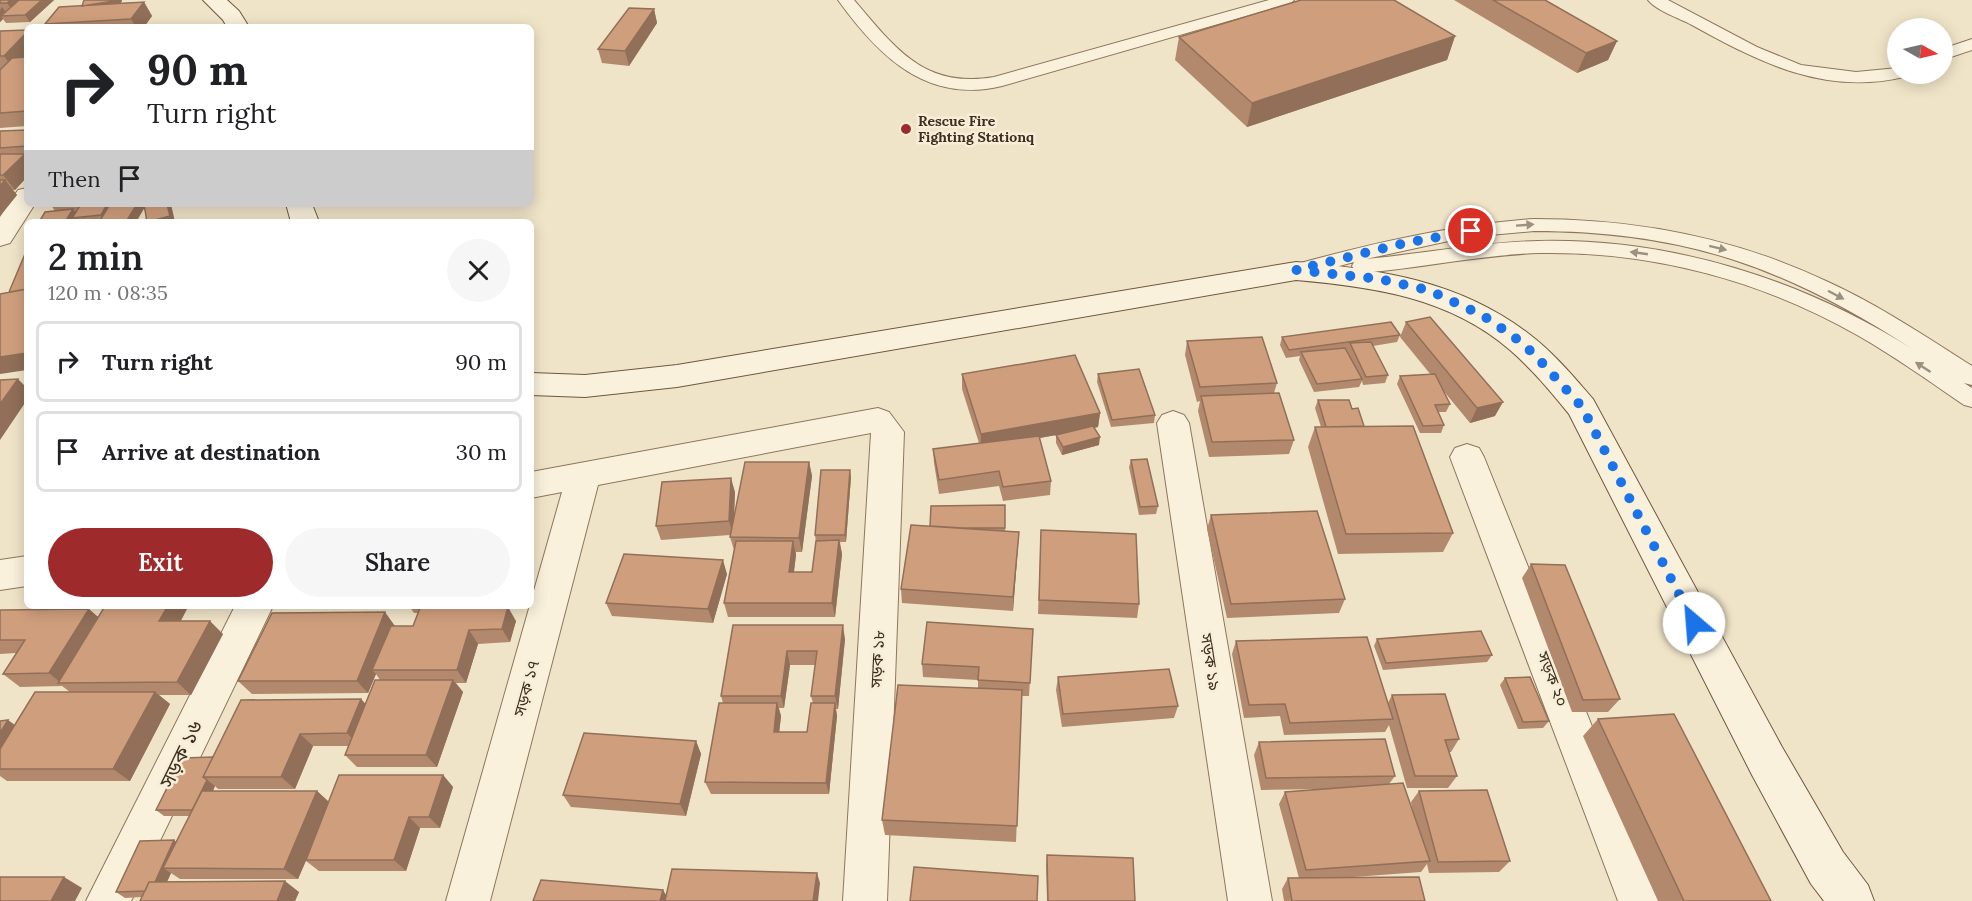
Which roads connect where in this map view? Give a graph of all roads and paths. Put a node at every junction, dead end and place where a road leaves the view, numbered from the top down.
1 (214, 0) edge
2 (846, 0) edge
3 (1286, 0) edge
4 (1656, 0) edge
5 (237, 24) edge
6 (1972, 44) edge
7 (1953, 52) edge
8 (1887, 77) edge
9 (24, 201) edge
10 (0, 237) edge
11 (1296, 270) junction
12 (1780, 280) junction
13 (1972, 377) edge
14 (534, 384) edge
15 (1972, 399) edge
16 (1173, 423) dead end
17 (1467, 457) dead end
18 (584, 475) junction
19 (534, 484) edge
20 (24, 571) edge
21 (0, 575) edge
22 (253, 609) edge
23 (108, 901) edge
24 (468, 901) edge
25 (865, 901) edge
26 (1250, 901) edge
27 (1640, 901) edge
28 (1852, 901) edge

1 - 5 street
2 - 3 lane
4 - 8 lane
6 - 7 lane
9 - 10 street
12 -> 11 lane
11 -> 12 lane
11 - 14 street
11 - 28 street
12 -> 13 lane
15 -> 12 lane
16 - 26 street, সড়ক ১৯
17 - 27 street, সড়ক ২০
18 - 19 street
18 - 24 street, সড়ক ১৭
18 - 25 street, সড়ক ১৮
20 - 21 street
22 - 23 street, সড়ক ১৬

